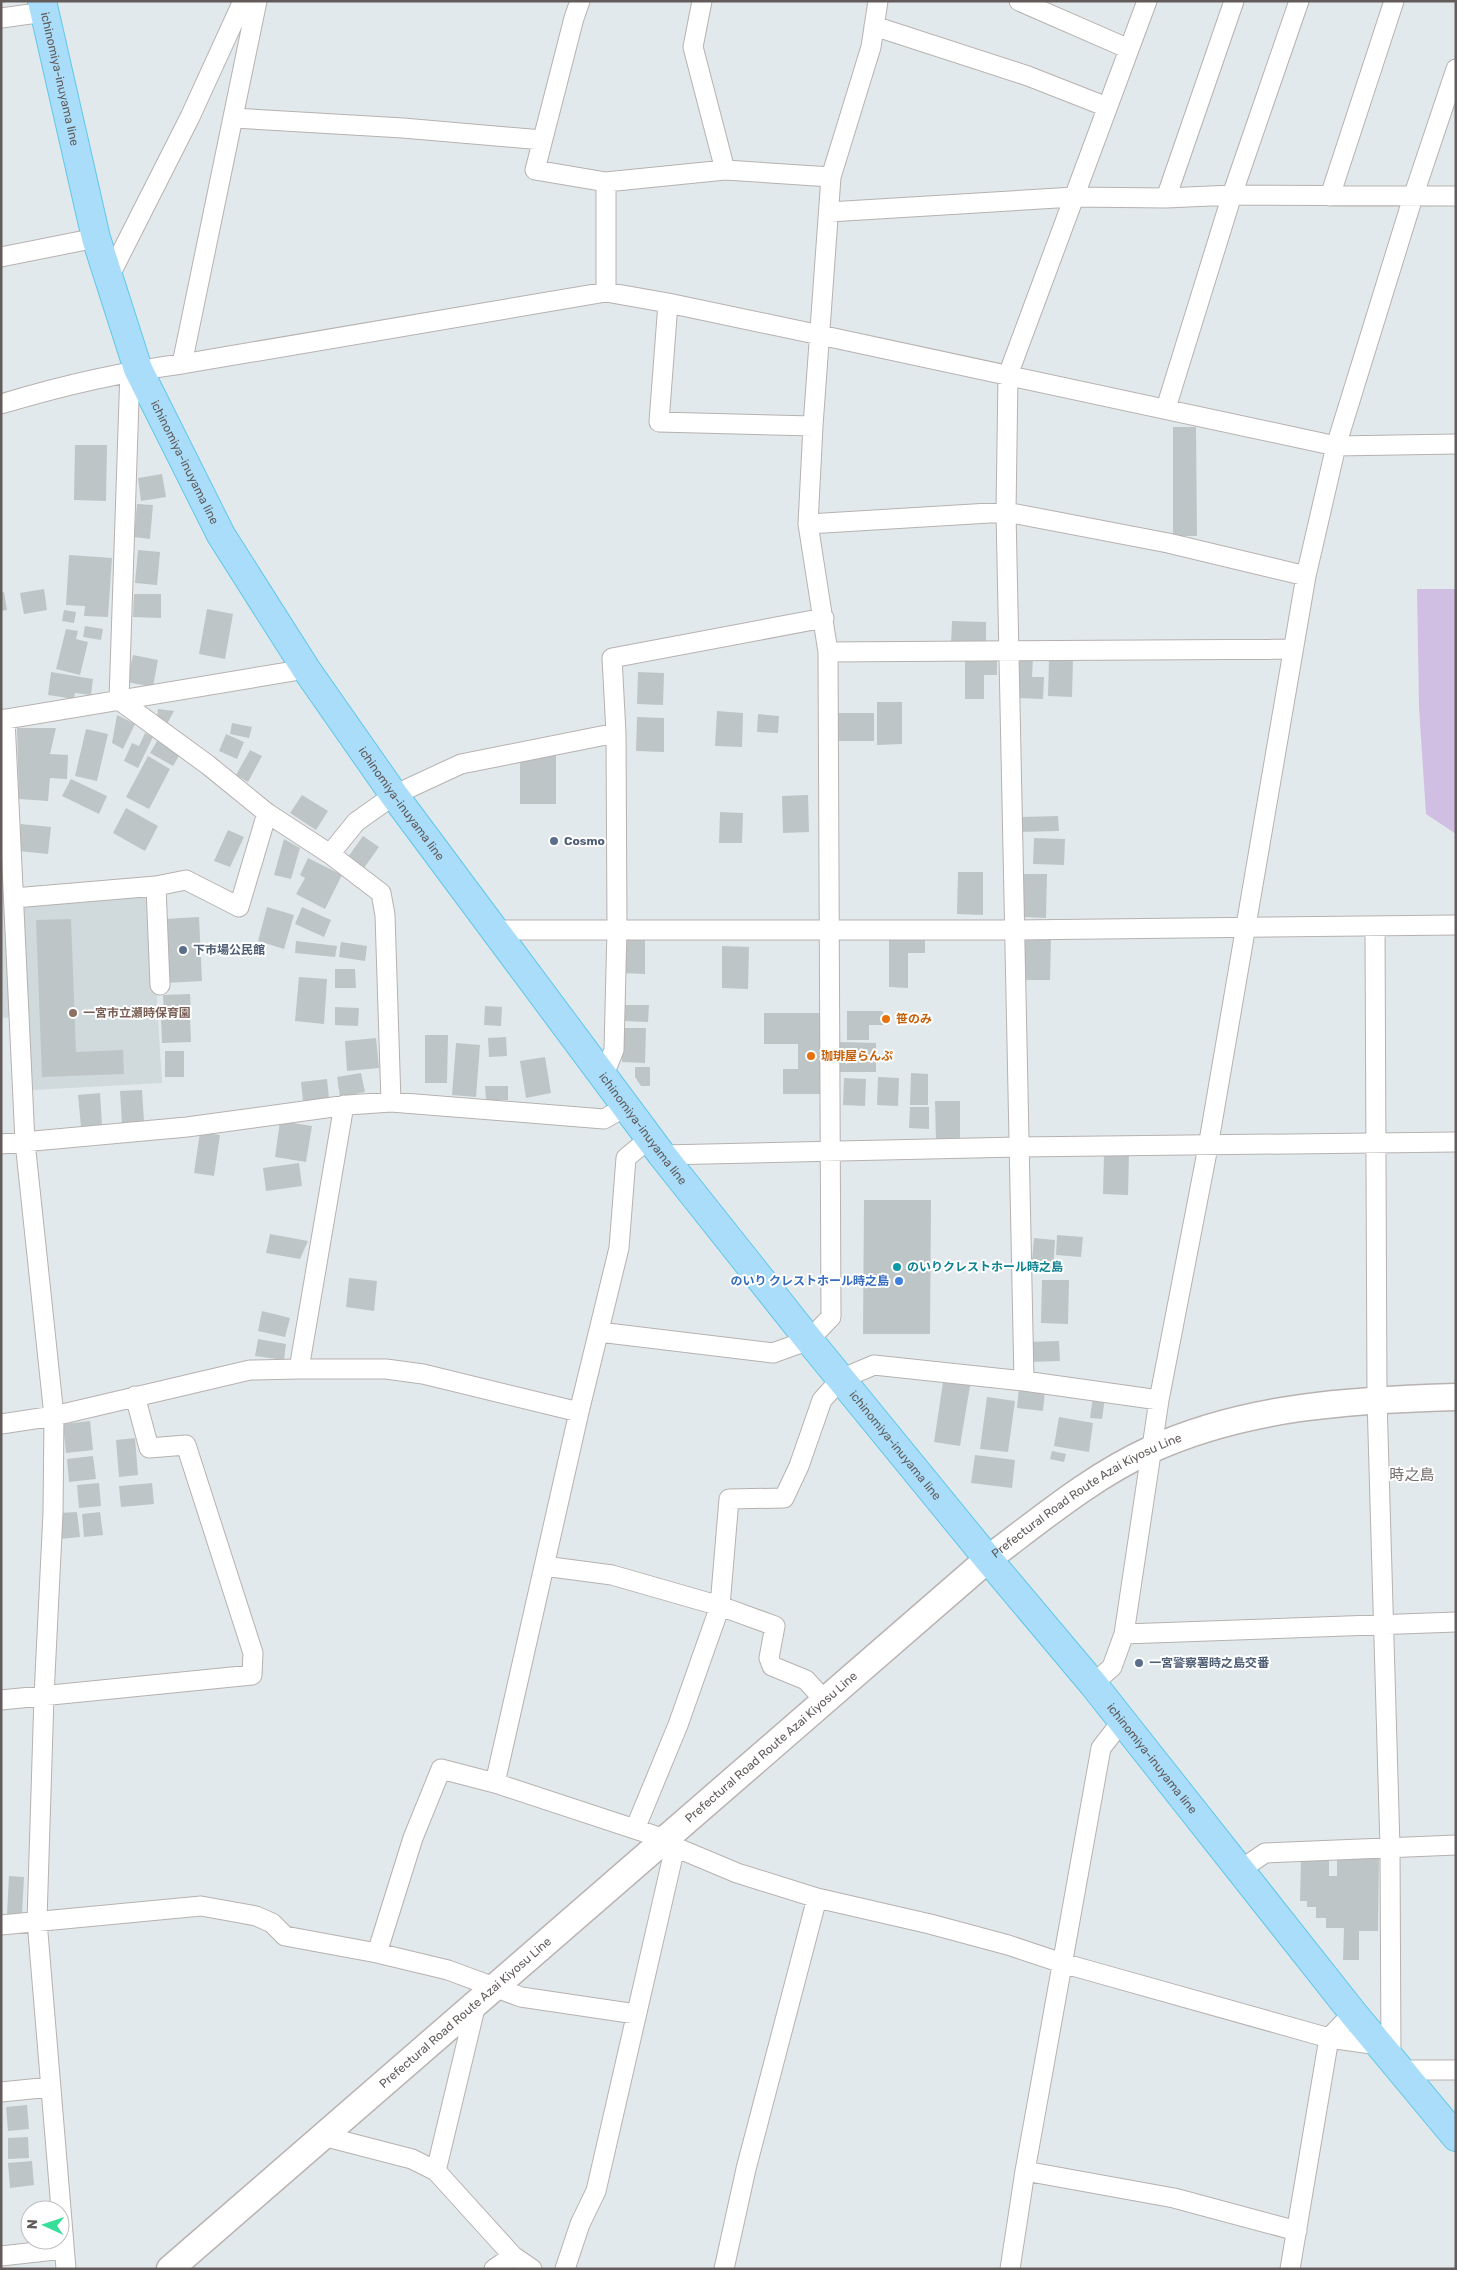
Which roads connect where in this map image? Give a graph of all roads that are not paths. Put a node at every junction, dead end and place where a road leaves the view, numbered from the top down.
1 (243, 1) edge
2 (257, 1) edge
3 (580, 1) edge
4 (702, 1) edge
5 (878, 1) edge
6 (1019, 1) edge
7 (1147, 1) edge
8 (1234, 1) edge
9 (1299, 1) edge
10 (1394, 1) edge
11 (43, 7) edge
12 (1, 18) edge
13 (874, 26) junction
14 (1129, 48) junction
15 (1456, 69) edge
16 (1107, 107) junction
17 (233, 118) junction
18 (542, 140) junction
19 (725, 170) junction
20 (831, 177) junction
21 (606, 182) junction
22 (1232, 195) junction
23 (1330, 196) junction
24 (1456, 196) edge
25 (1074, 197) junction
26 (1412, 197) junction
27 (1166, 198) junction
28 (829, 212) junction
29 (96, 238) junction
30 (1, 257) edge
31 (109, 277) junction
32 (606, 292) junction
33 (668, 303) junction
34 (820, 334) junction
35 (182, 364) junction
36 (134, 370) junction
37 (1008, 375) junction
38 (1, 404) edge
39 (1166, 408) junction
40 (812, 426) junction
41 (1456, 444) edge
42 (1336, 446) junction
43 (1006, 512) junction
44 (808, 524) junction
45 (1306, 576) junction
46 (824, 618) junction
47 (1293, 649) junction
48 (1010, 651) junction
49 (828, 652) junction
50 (306, 669) junction
51 (119, 700) junction
52 (3, 719) edge
53 (616, 733) junction
54 (394, 795) junction
55 (267, 813) junction
56 (330, 854) junction
57 (156, 886) junction
58 (14, 898) junction
59 (1456, 925) edge
60 (1375, 926) junction
61 (1246, 927) junction
62 (617, 929) junction
63 (495, 930) junction
64 (1014, 930) junction
65 (830, 931) junction
66 (160, 985) dead end
67 (10, 1017) edge
68 (604, 1077) junction
69 (391, 1102) junction
70 (344, 1106) junction
71 (625, 1107) junction
72 (25, 1142) junction
73 (1456, 1142) edge
74 (1377, 1143) junction
75 (1, 1144) edge
76 (656, 1147) junction
77 (1208, 1147) junction
78 (1019, 1148) junction
79 (832, 1151) junction
80 (599, 1332) junction
81 (809, 1340) junction
82 (299, 1369) junction
83 (842, 1379) junction
84 (1024, 1381) junction
85 (135, 1396) junction
86 (1456, 1397) edge
87 (1377, 1399) junction
88 (1159, 1400) junction
89 (579, 1412) junction
90 (54, 1416) junction
91 (1, 1424) edge
92 (1151, 1450) junction
93 (988, 1559) junction
94 (544, 1566) junction
95 (720, 1606) junction
96 (1456, 1622) edge
97 (1383, 1624) junction
98 (1124, 1634) junction
99 (1093, 1684) junction
100 (44, 1696) junction
101 (1, 1700) edge
102 (824, 1700) junction
103 (1122, 1721) junction
104 (495, 1783) junction
105 (635, 1829) junction
106 (670, 1843) junction
107 (1456, 1845) edge
108 (1390, 1847) junction
109 (1240, 1870) junction
110 (816, 1898) junction
111 (37, 1921) junction
112 (1, 1925) edge
113 (377, 1952) junction
114 (1062, 1963) junction
115 (485, 1996) junction
116 (1353, 2013) junction
117 (636, 2014) junction
118 (1329, 2038) junction
119 (1391, 2058) junction
120 (1456, 2070) edge
121 (51, 2087) junction
122 (1, 2092) edge
123 (323, 2136) junction
124 (1456, 2137) edge
125 (436, 2171) junction
126 (1025, 2171) junction
127 (60, 2200) edge
128 (1297, 2231) junction
129 (48, 2250) edge
130 (64, 2250) edge
131 (1, 2256) edge
132 (513, 2256) junction
133 (66, 2269) edge
134 (170, 2269) edge
135 (494, 2269) edge
136 (532, 2269) edge
137 (565, 2269) edge
138 (724, 2269) edge
139 (1010, 2269) edge
140 (1290, 2269) edge

1 - 31 street
2 - 17 street
3 - 18 street
4 - 19 street
5 - 13 street
6 - 14 street
7 - 14 street
8 - 27 street
9 - 22 street
10 - 23 street
11 - 12 street
11 - 29 main road, ichinomiya-inuyama line
13 - 16 street
13 - 20 street
14 - 16 street
15 - 26 street
16 - 25 street
17 - 18 street
17 - 35 street
18 - 21 street
19 - 20 street
19 - 21 street
20 - 28 street
21 - 32 street
22 - 23 street
22 - 27 street
22 - 39 street
23 - 26 street
24 - 26 street
25 - 27 street
25 - 28 street
25 - 37 street
26 - 42 street
28 - 34 street
29 - 30 street
29 - 31 main road, ichinomiya-inuyama line
31 - 36 main road, ichinomiya-inuyama line
32 - 33 street
32 - 35 street
33 - 34 street
33 - 40 street
34 - 37 street
34 - 40 street
35 - 36 street
36 - 38 street
36 - 50 main road, ichinomiya-inuyama line
36 - 51 street
37 - 39 street
37 - 43 street
39 - 42 street
40 - 44 street
41 - 42 street
42 - 45 street
43 - 44 street
43 - 45 street
43 - 48 street
44 - 46 street
45 - 47 street
46 - 49 street
46 - 53 street
47 - 48 street
47 - 61 street
48 - 49 street
48 - 64 street
49 - 65 street
50 - 51 street
50 - 54 main road, ichinomiya-inuyama line
51 - 52 street
51 - 55 street
52 - 58 street
53 - 54 street
53 - 62 street
54 - 56 street
54 - 63 main road, ichinomiya-inuyama line
55 - 56 street
55 - 57 street
56 - 69 street
57 - 58 street
57 - 66 street
58 - 67 street
59 - 60 street
60 - 61 street
60 - 74 street
61 - 64 street
61 - 77 street
62 - 63 street
62 - 65 street
62 - 68 street
63 - 68 main road, ichinomiya-inuyama line
64 - 65 street
64 - 78 street
65 - 79 street
67 - 72 street
68 - 71 main road, ichinomiya-inuyama line
69 - 70 street
69 - 71 street
70 - 72 street
70 - 82 street
71 - 76 main road, ichinomiya-inuyama line
72 - 75 street
72 - 90 street
73 - 74 street
74 - 77 street
74 - 87 street
76 - 79 street
76 - 80 street
76 - 81 main road, ichinomiya-inuyama line
77 - 78 street
77 - 88 street
78 - 79 street
78 - 84 street
79 - 81 street
80 - 81 street
80 - 89 street
81 - 83 main road, ichinomiya-inuyama line
82 - 85 street
82 - 89 street
83 - 84 street
83 - 93 main road, ichinomiya-inuyama line
83 - 95 street
84 - 88 street
85 - 90 street
85 - 100 street
86 - 87 main road, Prefectural Road Route Azai Kiyosu Line
87 - 92 main road, Prefectural Road Route Azai Kiyosu Line
87 - 97 street
88 - 92 street
89 - 94 street
90 - 91 street
90 - 100 street
92 - 93 main road, Prefectural Road Route Azai Kiyosu Line
92 - 98 street
93 - 99 main road, ichinomiya-inuyama line
93 - 102 main road, Prefectural Road Route Azai Kiyosu Line
94 - 95 street
94 - 104 street
95 - 102 street
95 - 105 street
96 - 97 street
97 - 98 street
97 - 108 street
98 - 99 street
99 - 103 main road, ichinomiya-inuyama line
100 - 101 street
100 - 111 street
102 - 106 main road, Prefectural Road Route Azai Kiyosu Line
103 - 109 main road, ichinomiya-inuyama line
103 - 114 street
104 - 105 street
104 - 113 street
105 - 106 street
106 - 110 street
106 - 115 main road, Prefectural Road Route Azai Kiyosu Line
106 - 117 street
107 - 108 street
108 - 109 street
108 - 119 street
109 - 116 main road, ichinomiya-inuyama line
110 - 114 street
110 - 138 street
111 - 112 street
111 - 113 street
111 - 121 street
113 - 115 street
114 - 118 street
114 - 126 street
115 - 117 street
115 - 123 main road, Prefectural Road Route Azai Kiyosu Line
115 - 125 street
116 - 118 street
116 - 119 main road, ichinomiya-inuyama line
117 - 137 street
118 - 119 street
118 - 128 street
119 - 120 street
119 - 124 main road, ichinomiya-inuyama line
121 - 122 street
121 - 127 street
123 - 125 street
123 - 134 main road, Prefectural Road Route Azai Kiyosu Line
125 - 132 street
126 - 128 street
126 - 139 street
128 - 140 street
129 - 131 street
130 - 133 street
132 - 135 street
132 - 136 street

